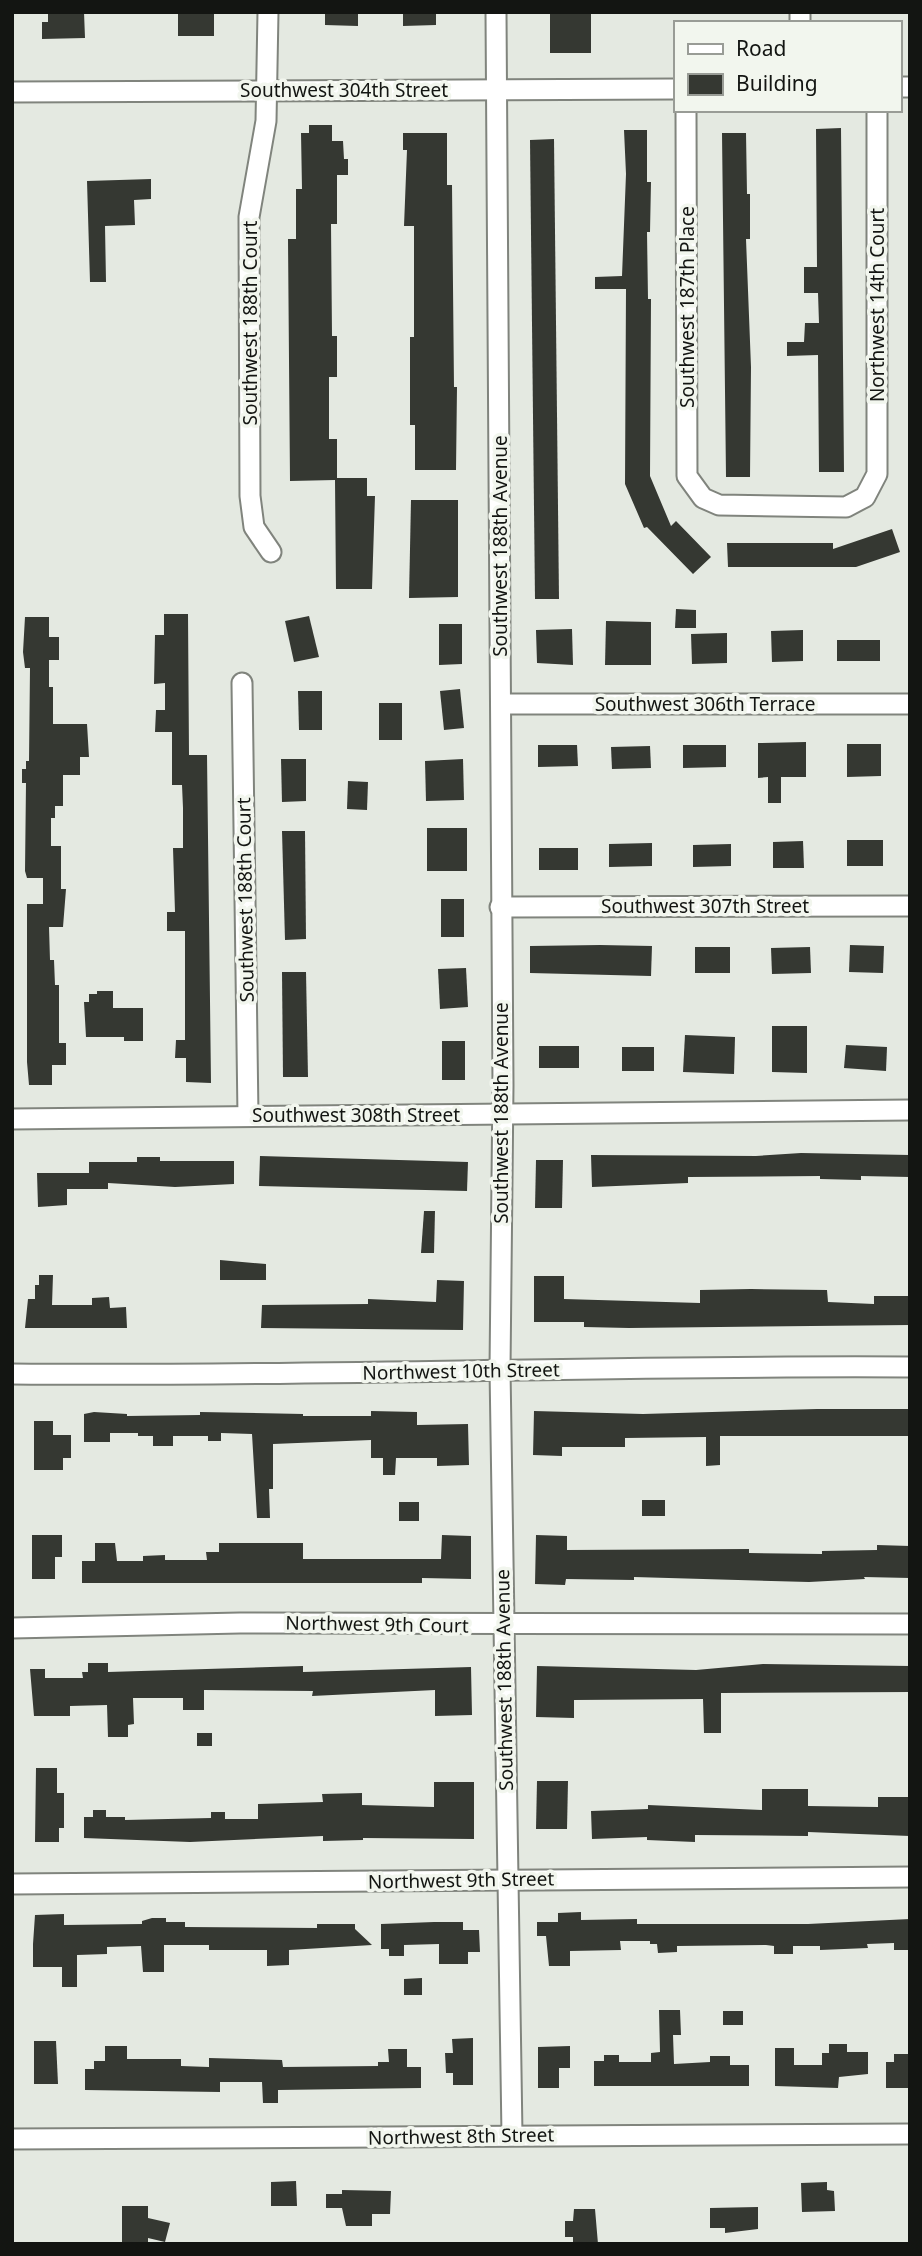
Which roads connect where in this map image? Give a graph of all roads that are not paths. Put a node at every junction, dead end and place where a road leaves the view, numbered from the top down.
1 (268, 12) edge
2 (496, 12) edge
3 (674, 89) edge
4 (268, 90) junction
5 (498, 90) junction
6 (12, 92) edge
7 (686, 112) edge
8 (877, 112) edge
9 (865, 497) joint
10 (271, 552) dead end
11 (242, 683) dead end
12 (500, 704) junction
13 (910, 704) edge
14 (910, 906) edge
15 (500, 907) junction
16 (910, 1110) edge
17 (502, 1114) junction
18 (248, 1116) junction
19 (12, 1119) edge
20 (910, 1367) edge
21 (500, 1369) junction
22 (12, 1374) edge
23 (910, 1624) edge
24 (503, 1626) junction
25 (12, 1628) edge
26 (910, 1877) edge
27 (508, 1880) junction
28 (12, 1884) edge
29 (910, 2134) edge
30 (512, 2135) junction
31 (12, 2139) edge

1 - 4 street, Southwest 188th Court
2 - 5 street, Southwest 188th Avenue
3 - 5 street, Southwest 304th Street
4 - 5 street, Southwest 304th Street
4 - 6 street, Southwest 304th Street
4 - 10 street, Southwest 188th Court
5 - 12 street, Southwest 188th Avenue
7 - 9 street, Southwest 187th Place
8 - 9 street, Northwest 14th Court
11 - 18 street, Southwest 188th Court
12 - 13 street, Southwest 306th Terrace
12 - 15 street, Southwest 188th Avenue
14 - 15 street, Southwest 307th Street
15 - 17 street, Southwest 188th Avenue
16 - 17 street, Southwest 308th Street
17 - 18 street, Southwest 308th Street
17 - 21 street, Southwest 188th Avenue
18 - 19 street, Southwest 308th Street
20 - 21 street, Northwest 10th Street
21 - 22 street, Northwest 10th Street
21 - 24 street, Southwest 188th Avenue
23 - 24 street, Northwest 9th Court
24 - 25 street, Northwest 9th Court
24 - 27 street, Southwest 188th Avenue
26 - 27 street, Northwest 9th Street
27 - 28 street, Northwest 9th Street
27 - 30 street, Southwest 188th Avenue
29 - 30 street, Northwest 8th Street
30 - 31 street, Northwest 8th Street

